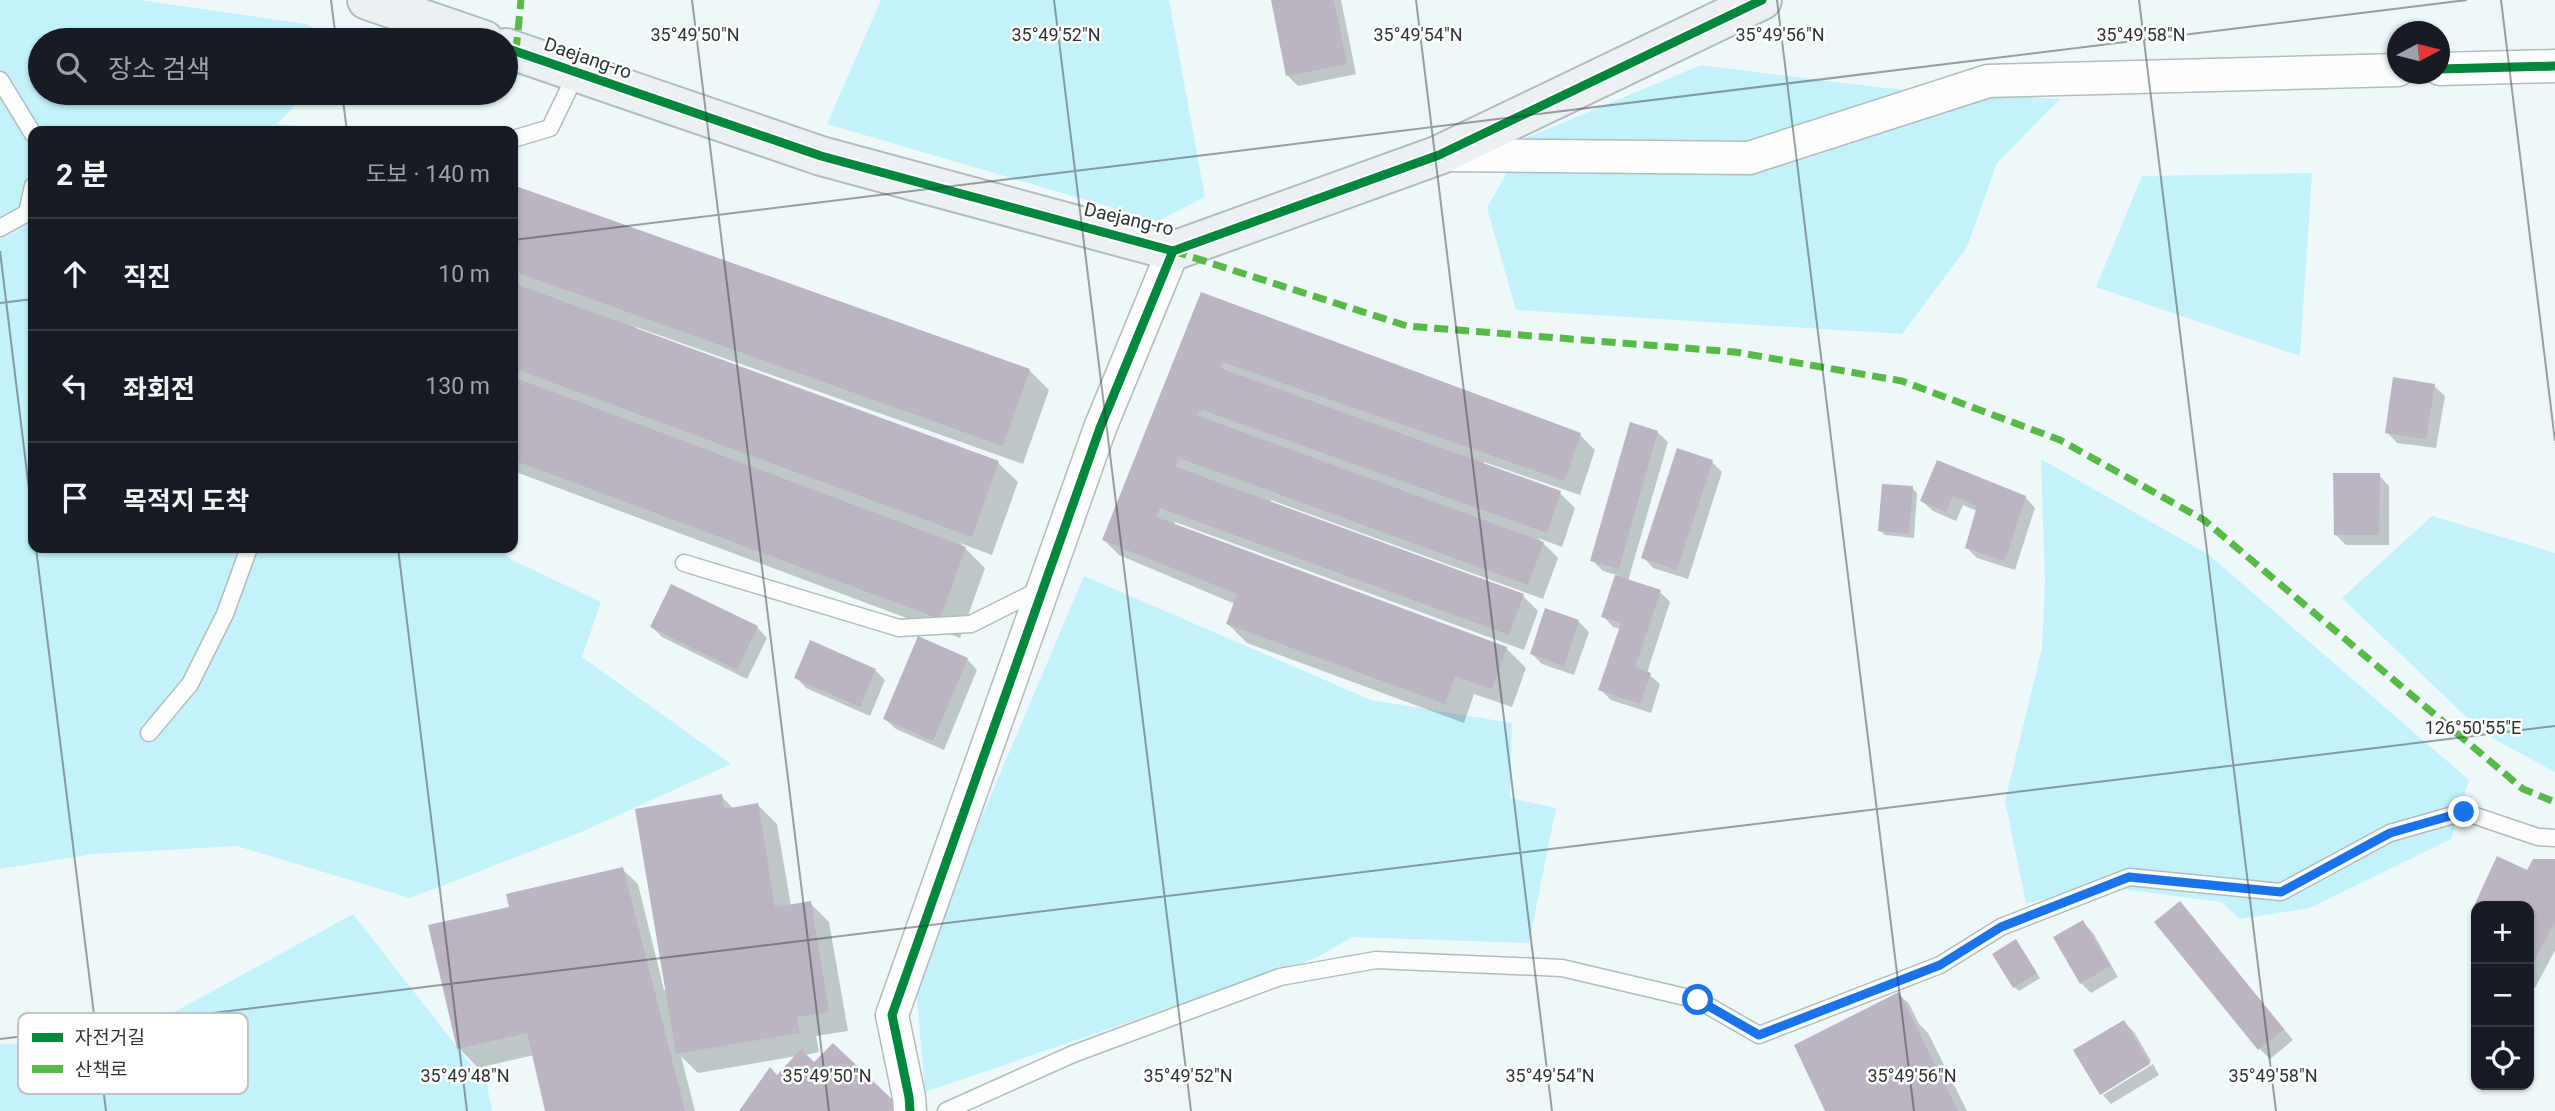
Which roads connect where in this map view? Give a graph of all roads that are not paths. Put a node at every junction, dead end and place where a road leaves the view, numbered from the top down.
1 (367, 0) edge
2 (1762, 0) edge
3 (449, 28) edge
4 (518, 52) edge
5 (2555, 66) edge
6 (2450, 69) edge
7 (2387, 70) edge
8 (577, 72) junction
9 (0, 80) edge
10 (28, 126) edge
11 (518, 138) edge
12 (1439, 155) junction
13 (28, 208) edge
14 (0, 228) edge
15 (1173, 251) junction
16 (248, 553) edge
17 (684, 563) dead end
18 (1044, 588) junction
19 (149, 733) dead end
20 (2555, 838) edge
21 (910, 1111) edge
22 (946, 1111) edge

1 - 3 street
2 - 12 street, Daejang-ro
4 - 8 street, Daejang-ro
5 - 6 street
7 - 12 street
8 - 11 lane
8 - 15 street, Daejang-ro
9 - 10 lane
12 - 15 street, Daejang-ro
13 - 14 lane
15 - 18 street
16 - 19 lane
17 - 18 lane
18 - 21 street
20 - 22 lane

